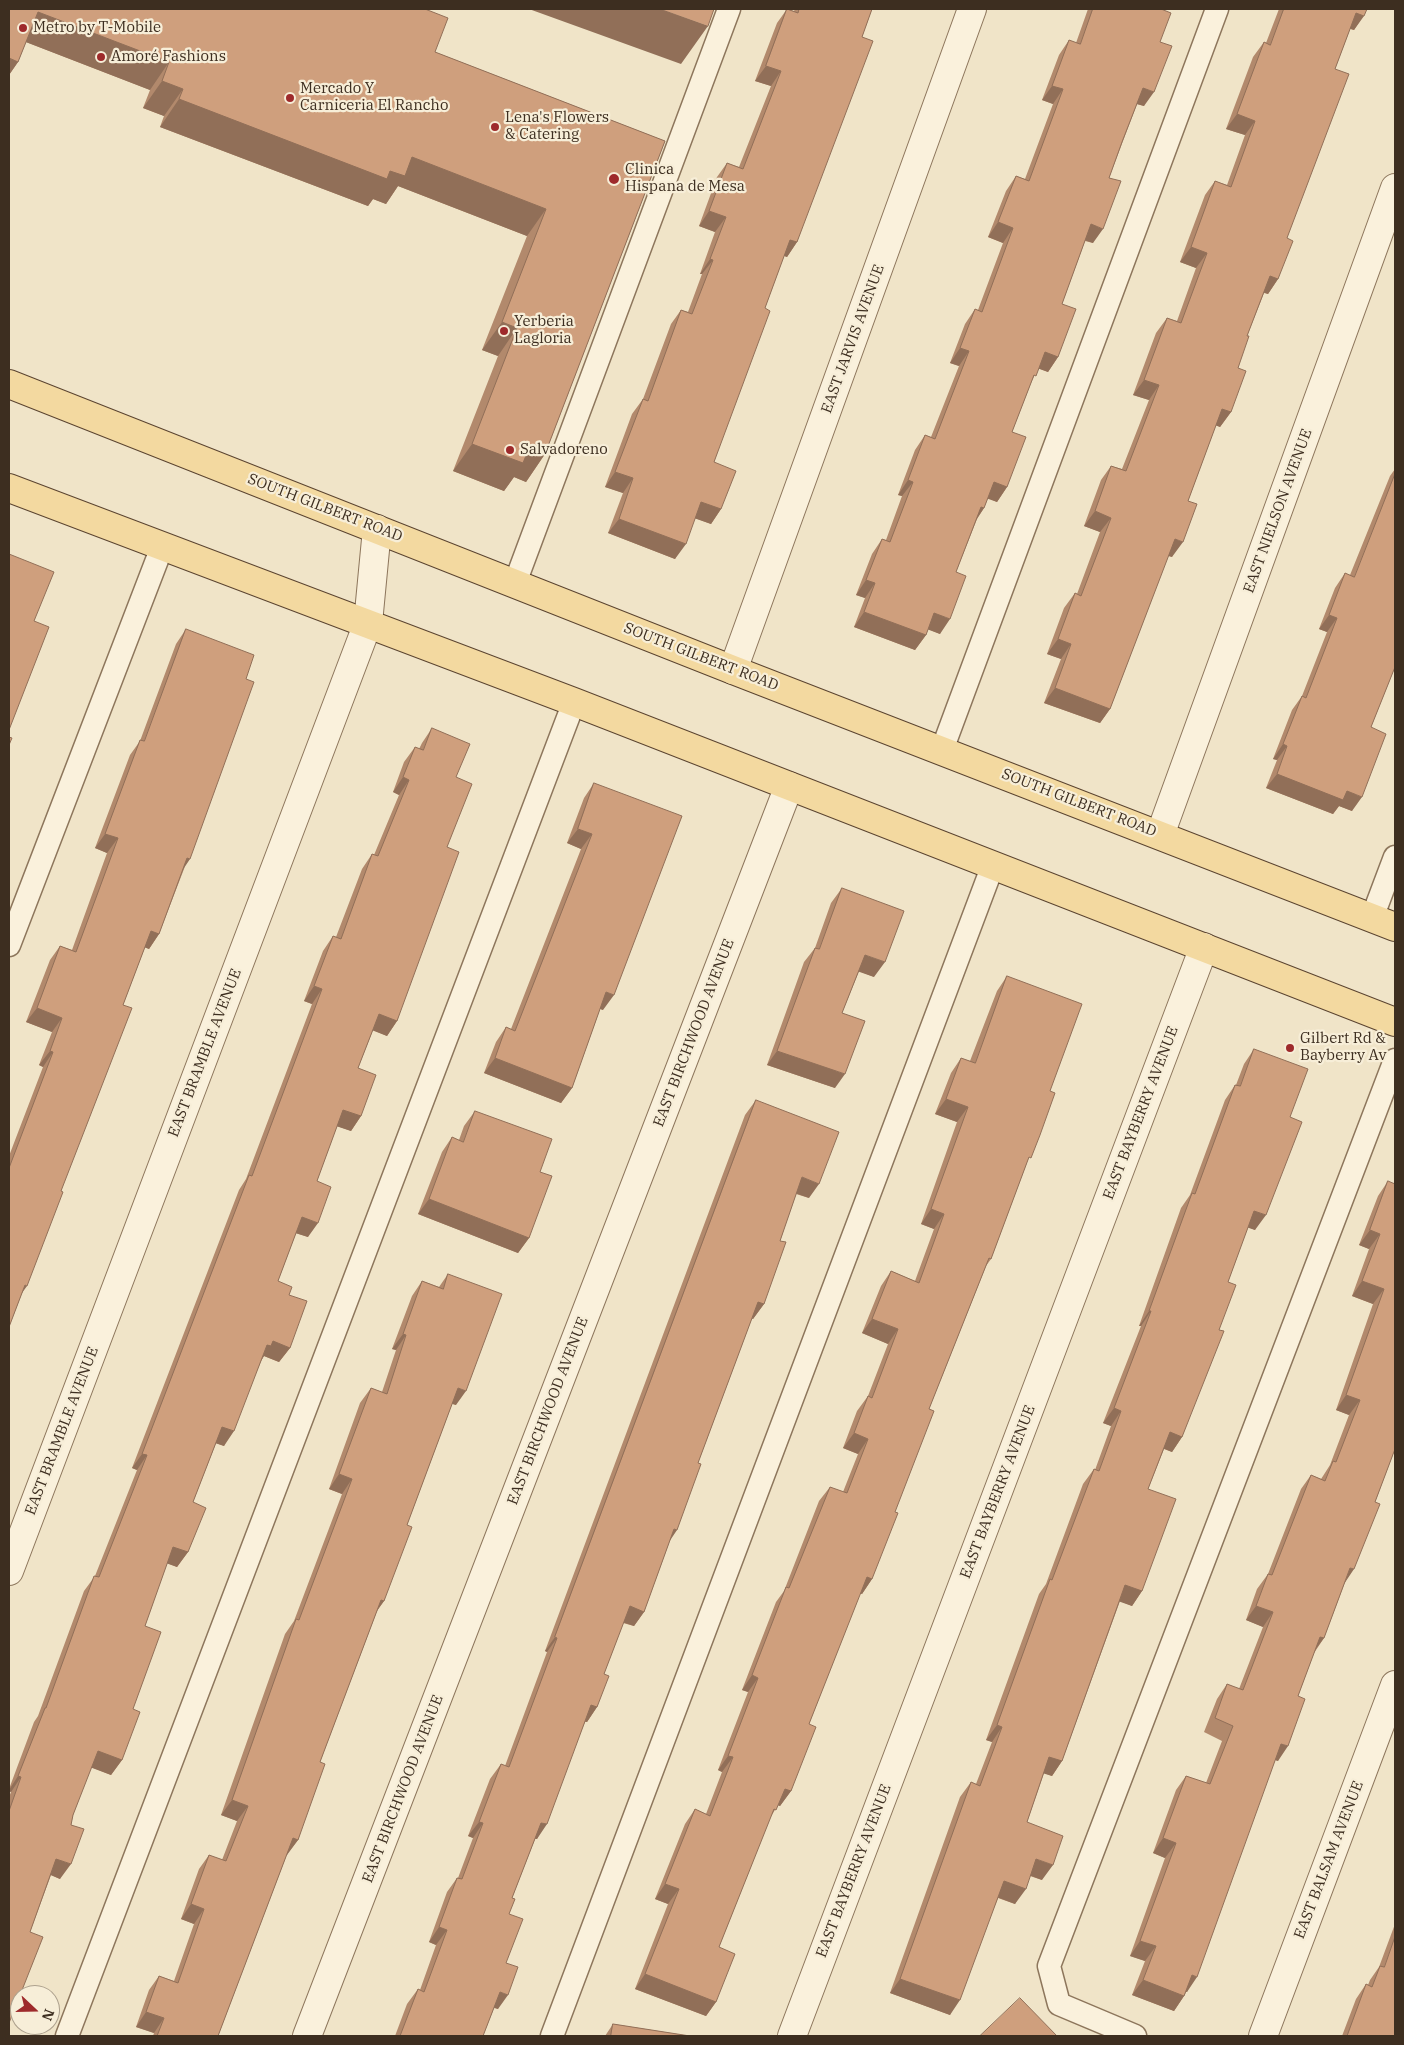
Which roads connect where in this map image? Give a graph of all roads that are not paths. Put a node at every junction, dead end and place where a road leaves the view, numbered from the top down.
1 (729, 9) edge
2 (972, 9) edge
3 (1217, 9) edge
4 (1395, 188) edge
5 (9, 384) edge
6 (9, 488) edge
7 (377, 529) junction
8 (162, 547) junction
9 (515, 583) junction
10 (368, 623) junction
11 (733, 670) junction
12 (574, 702) junction
13 (942, 750) junction
14 (790, 786) junction
15 (1160, 835) junction
16 (1395, 857) edge
17 (993, 865) junction
18 (1384, 923) edge
19 (9, 945) edge
20 (1204, 948) junction
21 (1395, 1022) edge
22 (1395, 1060) edge
23 (9, 1571) edge
24 (1395, 1684) edge
25 (67, 2036) edge
26 (307, 2036) edge
27 (552, 2036) edge
28 (792, 2036) edge
29 (1135, 2036) edge
30 (1263, 2036) edge

1 - 9 lane
2 - 11 street, EAST JARVIS AVENUE
3 - 13 lane
4 - 15 street, EAST NIELSON AVENUE
5 - 7 main road, SOUTH GILBERT ROAD
6 - 8 main road
7 - 9 main road, SOUTH GILBERT ROAD
7 - 10 street, EAST BRAMBLE AVENUE
8 - 10 main road
8 - 19 lane
9 - 11 main road, SOUTH GILBERT ROAD
10 - 12 main road
10 - 23 street, EAST BRAMBLE AVENUE
11 - 13 main road, SOUTH GILBERT ROAD
12 - 14 main road
12 - 25 lane
13 - 15 main road, SOUTH GILBERT ROAD
14 - 17 main road
14 - 26 street, EAST BIRCHWOOD AVENUE
15 - 18 main road, SOUTH GILBERT ROAD
16 - 18 lane
17 - 20 main road
17 - 27 lane
20 - 21 main road
20 - 28 street, EAST BAYBERRY AVENUE
22 - 29 lane
24 - 30 street, EAST BALSAM AVENUE

